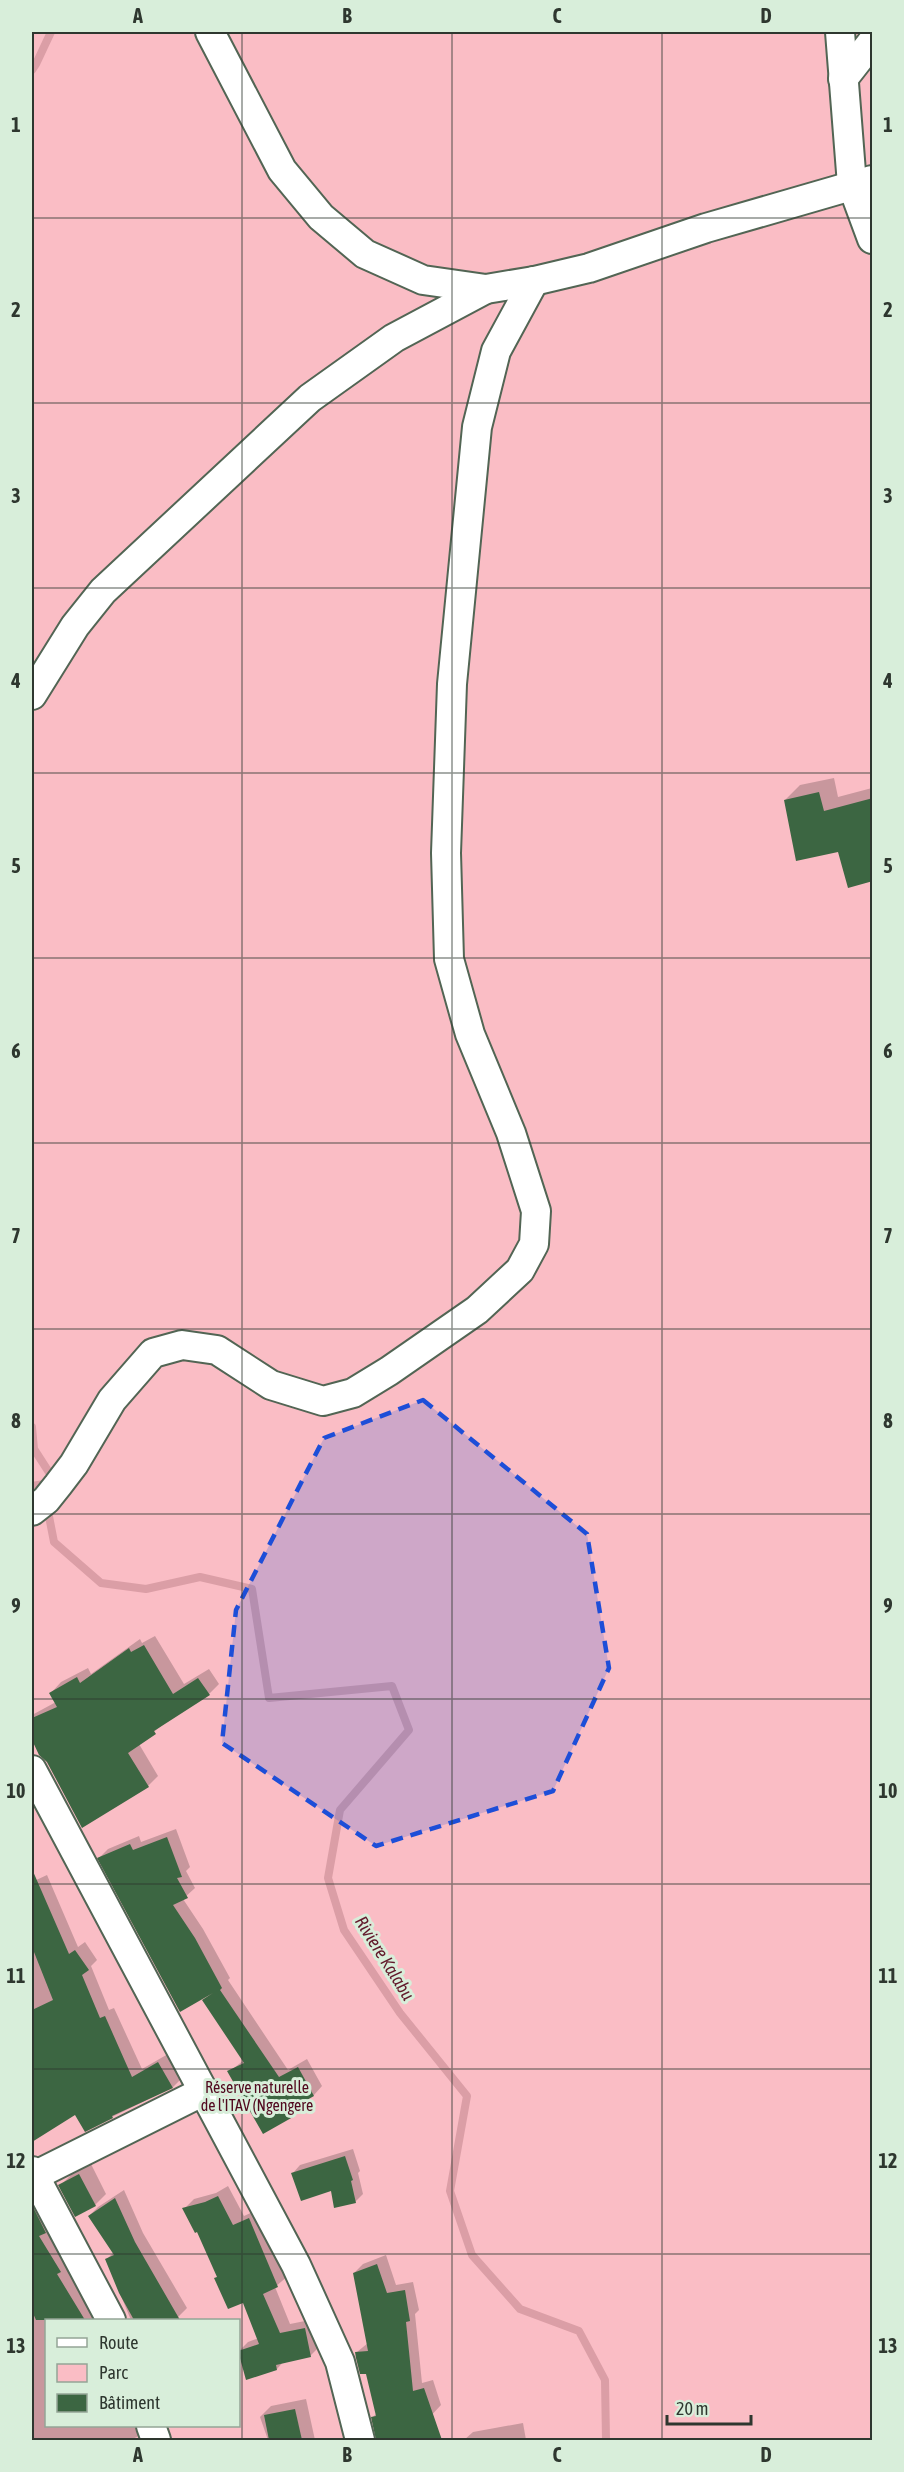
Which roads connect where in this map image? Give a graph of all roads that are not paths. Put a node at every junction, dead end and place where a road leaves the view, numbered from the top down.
1 (210, 32) edge
2 (840, 32) edge
3 (873, 42) edge
4 (843, 79) junction
5 (862, 182) edge
6 (873, 239) edge
7 (534, 281) junction
8 (486, 289) junction
9 (32, 695) edge
10 (32, 1510) edge
11 (32, 1770) edge
12 (204, 2091) junction
13 (33, 2175) edge
14 (110, 2319) edge
15 (360, 2440) edge

1 - 8 street
2 - 4 street
3 - 4 street
4 - 5 street
5 - 6 street
5 - 7 street
7 - 8 street
7 - 10 street
8 - 9 street
11 - 12 street
12 - 13 street
12 - 15 street
13 - 14 street

